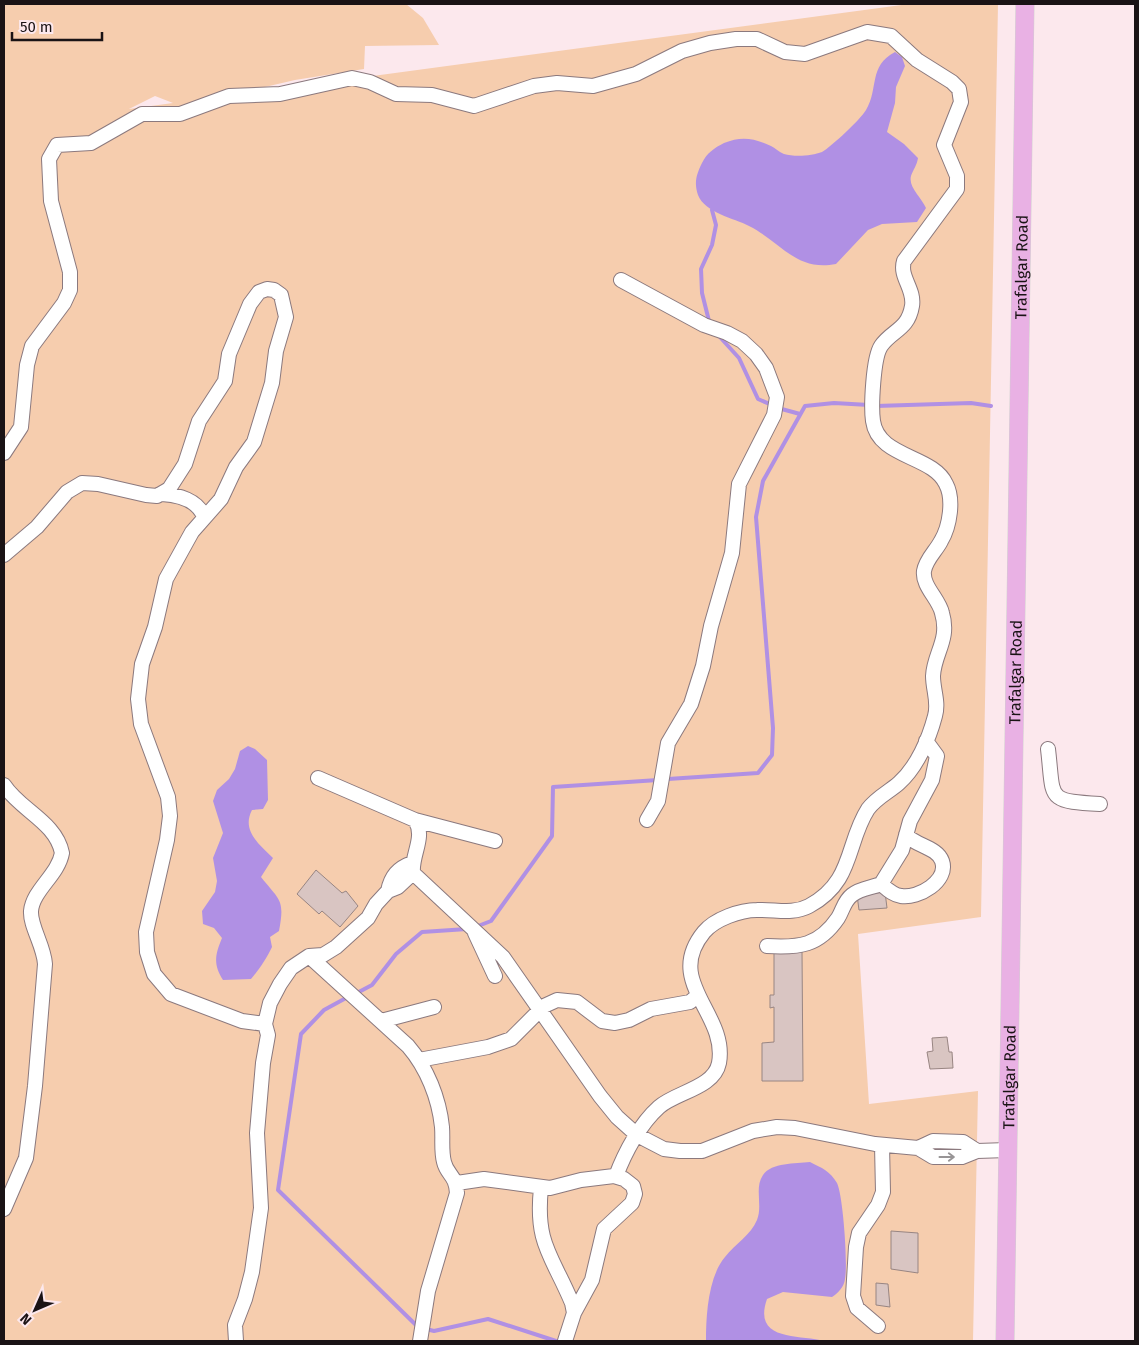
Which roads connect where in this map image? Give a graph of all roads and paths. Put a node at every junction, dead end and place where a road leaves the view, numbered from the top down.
1 (1025, 4) edge
2 (620, 280) dead end
3 (4, 453) edge
4 (162, 494) junction
5 (204, 517) junction
6 (4, 555) edge
7 (926, 741) junction
8 (1048, 749) dead end
9 (318, 778) dead end
10 (4, 785) edge
11 (1100, 804) dead end
12 (415, 820) junction
13 (647, 820) dead end
14 (906, 835) junction
15 (495, 841) dead end
16 (413, 868) junction
17 (881, 884) junction
18 (473, 927) junction
19 (767, 946) dead end
20 (309, 956) junction
21 (495, 976) dead end
22 (697, 996) junction
23 (434, 1007) dead end
24 (540, 1009) junction
25 (381, 1022) junction
26 (265, 1024) junction
27 (419, 1060) junction
28 (637, 1135) junction
29 (882, 1145) junction
30 (1007, 1150) junction
31 (616, 1176) junction
32 (456, 1184) junction
33 (541, 1188) junction
34 (4, 1209) edge
35 (574, 1312) junction
36 (878, 1326) dead end
37 (236, 1341) edge
38 (420, 1341) edge
39 (565, 1341) edge
40 (1005, 1341) edge

1 - 30 main road, Trafalgar Road
2 - 13 lane
3 - 7 lane
4 - 5 lane
4 - 5 lane
4 - 6 lane
5 - 26 lane
7 - 14 lane
7 - 22 lane
8 - 11 lane
9 - 12 lane
10 - 34 lane
12 - 15 lane
12 - 16 lane
14 - 17 lane
14 - 17 lane
16 - 18 lane
16 - 20 lane
17 - 19 lane
18 - 21 lane
18 - 24 lane
20 - 25 lane
20 - 26 lane
22 - 24 lane
22 - 28 lane
23 - 25 lane
24 - 27 lane
24 - 28 lane
25 - 27 lane
26 - 37 lane
27 - 32 lane
28 - 29 lane
28 - 31 lane
29 - 30 lane
29 - 36 lane
30 - 40 main road, Trafalgar Road
31 - 33 lane
31 - 35 lane
32 - 33 lane
32 - 38 lane
33 - 35 lane
35 - 39 lane

